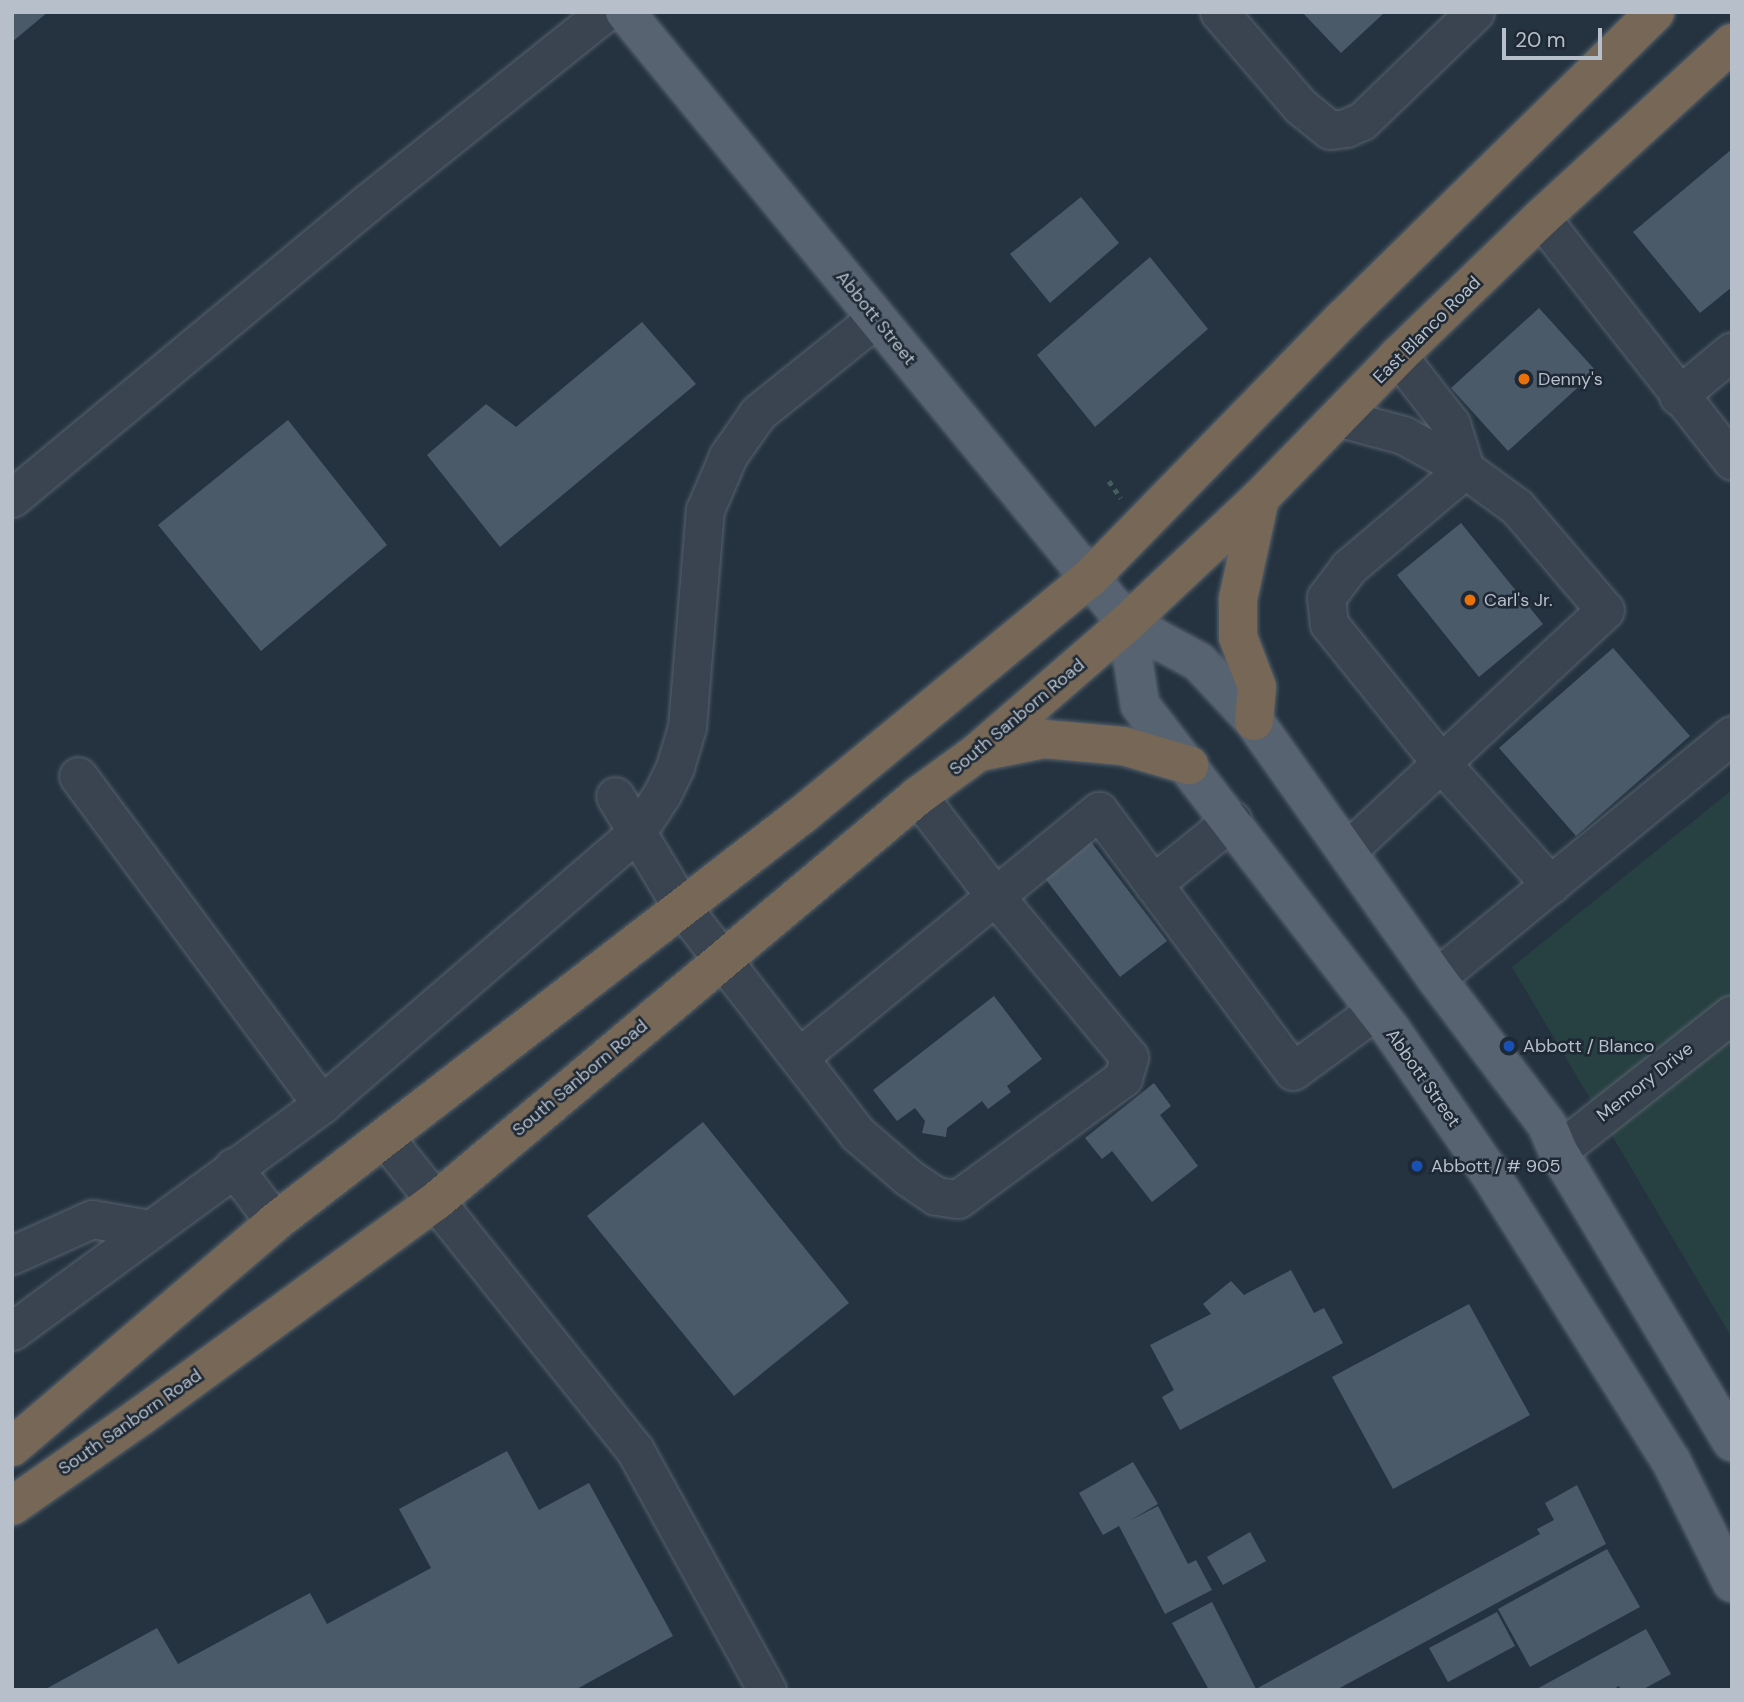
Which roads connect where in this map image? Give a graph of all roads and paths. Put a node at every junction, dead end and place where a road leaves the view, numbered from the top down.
1 (605, 12) edge
2 (625, 12) edge
3 (1219, 12) edge
4 (1475, 12) edge
5 (1655, 12) edge
6 (1732, 43) edge
7 (1541, 218) junction
8 (876, 318) junction
9 (1732, 351) edge
10 (1398, 356) junction
11 (1678, 396) junction
12 (1340, 418) junction
13 (1732, 461) edge
14 (1465, 469) junction
15 (1109, 481) dead end
16 (12, 498) edge
17 (1260, 498) junction
18 (1122, 499) dead end
19 (1090, 578) junction
20 (1127, 623) junction
21 (1254, 721) junction
22 (1732, 735) edge
23 (977, 753) junction
24 (1441, 763) junction
25 (1189, 765) junction
26 (78, 776) dead end
27 (615, 796) dead end
28 (918, 796) junction
29 (1232, 820) junction
30 (637, 832) junction
31 (1348, 850) junction
32 (1153, 884) junction
33 (1551, 885) junction
34 (995, 896) junction
35 (681, 906) junction
36 (724, 958) junction
37 (1437, 978) junction
38 (1376, 1010) junction
39 (1732, 1014) edge
40 (799, 1057) junction
41 (322, 1104) junction
42 (385, 1138) junction
43 (1558, 1151) junction
44 (233, 1167) junction
45 (436, 1201) junction
46 (275, 1222) junction
47 (149, 1229) junction
48 (12, 1255) edge
49 (12, 1331) edge
50 (1732, 1442) edge
51 (12, 1447) edge
52 (12, 1506) edge
53 (1732, 1583) edge
54 (767, 1690) edge

1 - 16 street
2 - 8 main road, Abbott Street
3 - 4 street
5 - 19 highway
6 - 7 highway, East Blanco Road
7 - 10 highway, East Blanco Road
7 - 11 street
8 - 19 main road, Abbott Street
8 - 30 street
9 - 11 street
10 - 12 highway, East Blanco Road
10 - 14 street
11 - 13 street
12 - 14 street
12 - 17 highway, East Blanco Road
14 - 24 street
14 - 24 street
15 - 18 path
17 - 20 highway, East Blanco Road
17 - 21 highway
19 - 20 main road, Abbott Street
19 - 35 highway
20 - 21 main road, Abbott Street
20 - 23 highway, South Sanborn Road
20 - 25 main road, Abbott Street
21 - 31 main road, Abbott Street
22 - 33 street
23 - 25 highway
23 - 28 highway, South Sanborn Road
24 - 31 street
24 - 33 street
25 - 29 main road, Abbott Street
26 - 41 street
27 - 30 street
28 - 34 street
28 - 36 highway, South Sanborn Road
29 - 32 street
29 - 38 main road, Abbott Street
30 - 35 street
30 - 41 street
31 - 37 main road, Abbott Street
32 - 34 street
32 - 38 street
33 - 37 street
34 - 40 street
34 - 40 street
35 - 36 street
35 - 42 highway
36 - 40 street
36 - 45 highway, South Sanborn Road
37 - 43 main road, Abbott Street
38 - 53 main road, Abbott Street
39 - 43 street, Memory Drive
41 - 44 street
42 - 45 street
42 - 46 highway
43 - 50 main road, Abbott Street
44 - 46 street
44 - 47 street
45 - 52 highway, South Sanborn Road
45 - 54 street
46 - 51 highway
47 - 48 street
47 - 49 street

